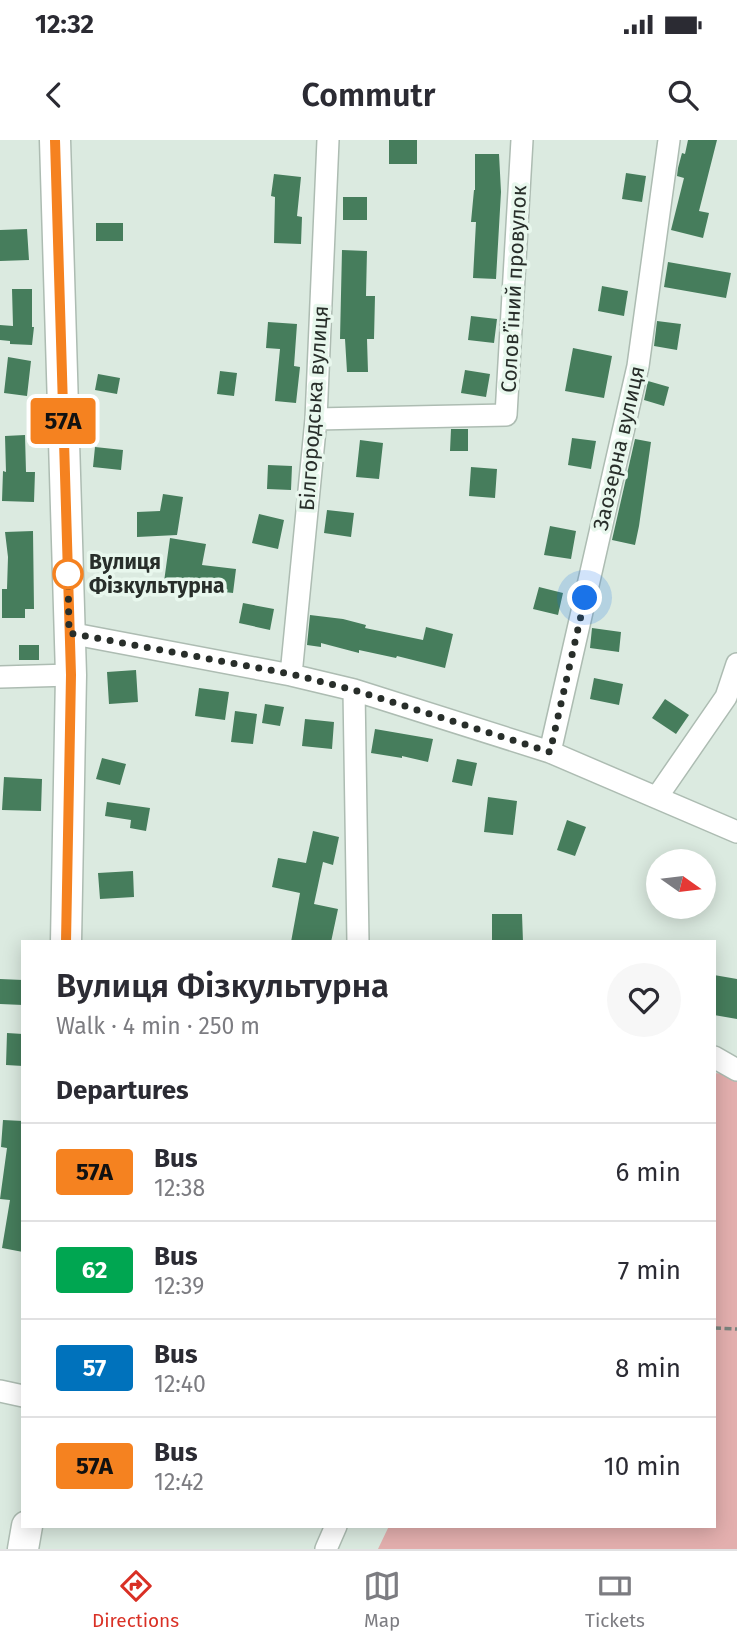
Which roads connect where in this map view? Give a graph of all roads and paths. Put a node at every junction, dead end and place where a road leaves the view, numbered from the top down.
1 (55, 140) edge
2 (328, 140) edge
3 (522, 140) edge
4 (669, 140) edge
5 (316, 419) junction
6 (69, 633) junction
7 (737, 664) edge
8 (291, 674) junction
9 (71, 675) junction
10 (0, 677) edge
11 (354, 690) junction
12 (550, 752) junction
13 (657, 797) junction
14 (737, 832) edge
15 (66, 940) edge
16 (358, 940) edge
17 (716, 1058) edge
18 (737, 1070) edge
19 (716, 1328) edge
20 (737, 1329) edge
21 (0, 1391) edge
22 (21, 1396) edge
23 (27, 1528) edge
24 (335, 1528) edge
25 (23, 1549) edge
26 (326, 1549) edge

1 - 6 main road
2 - 5 street, Білгородська вулиця
3 - 5 street, Соловʼїний провулок
4 - 12 street, Заозерна вулиця
5 - 8 street, Білгородська вулиця
6 - 8 street
6 - 9 main road
7 - 13 street
8 - 11 street
9 - 10 street
9 - 15 main road
11 - 12 street
11 - 16 street
12 - 13 street
13 - 14 street
17 - 18 street
19 - 20 path
21 - 22 street
23 - 25 main road
24 - 26 street

